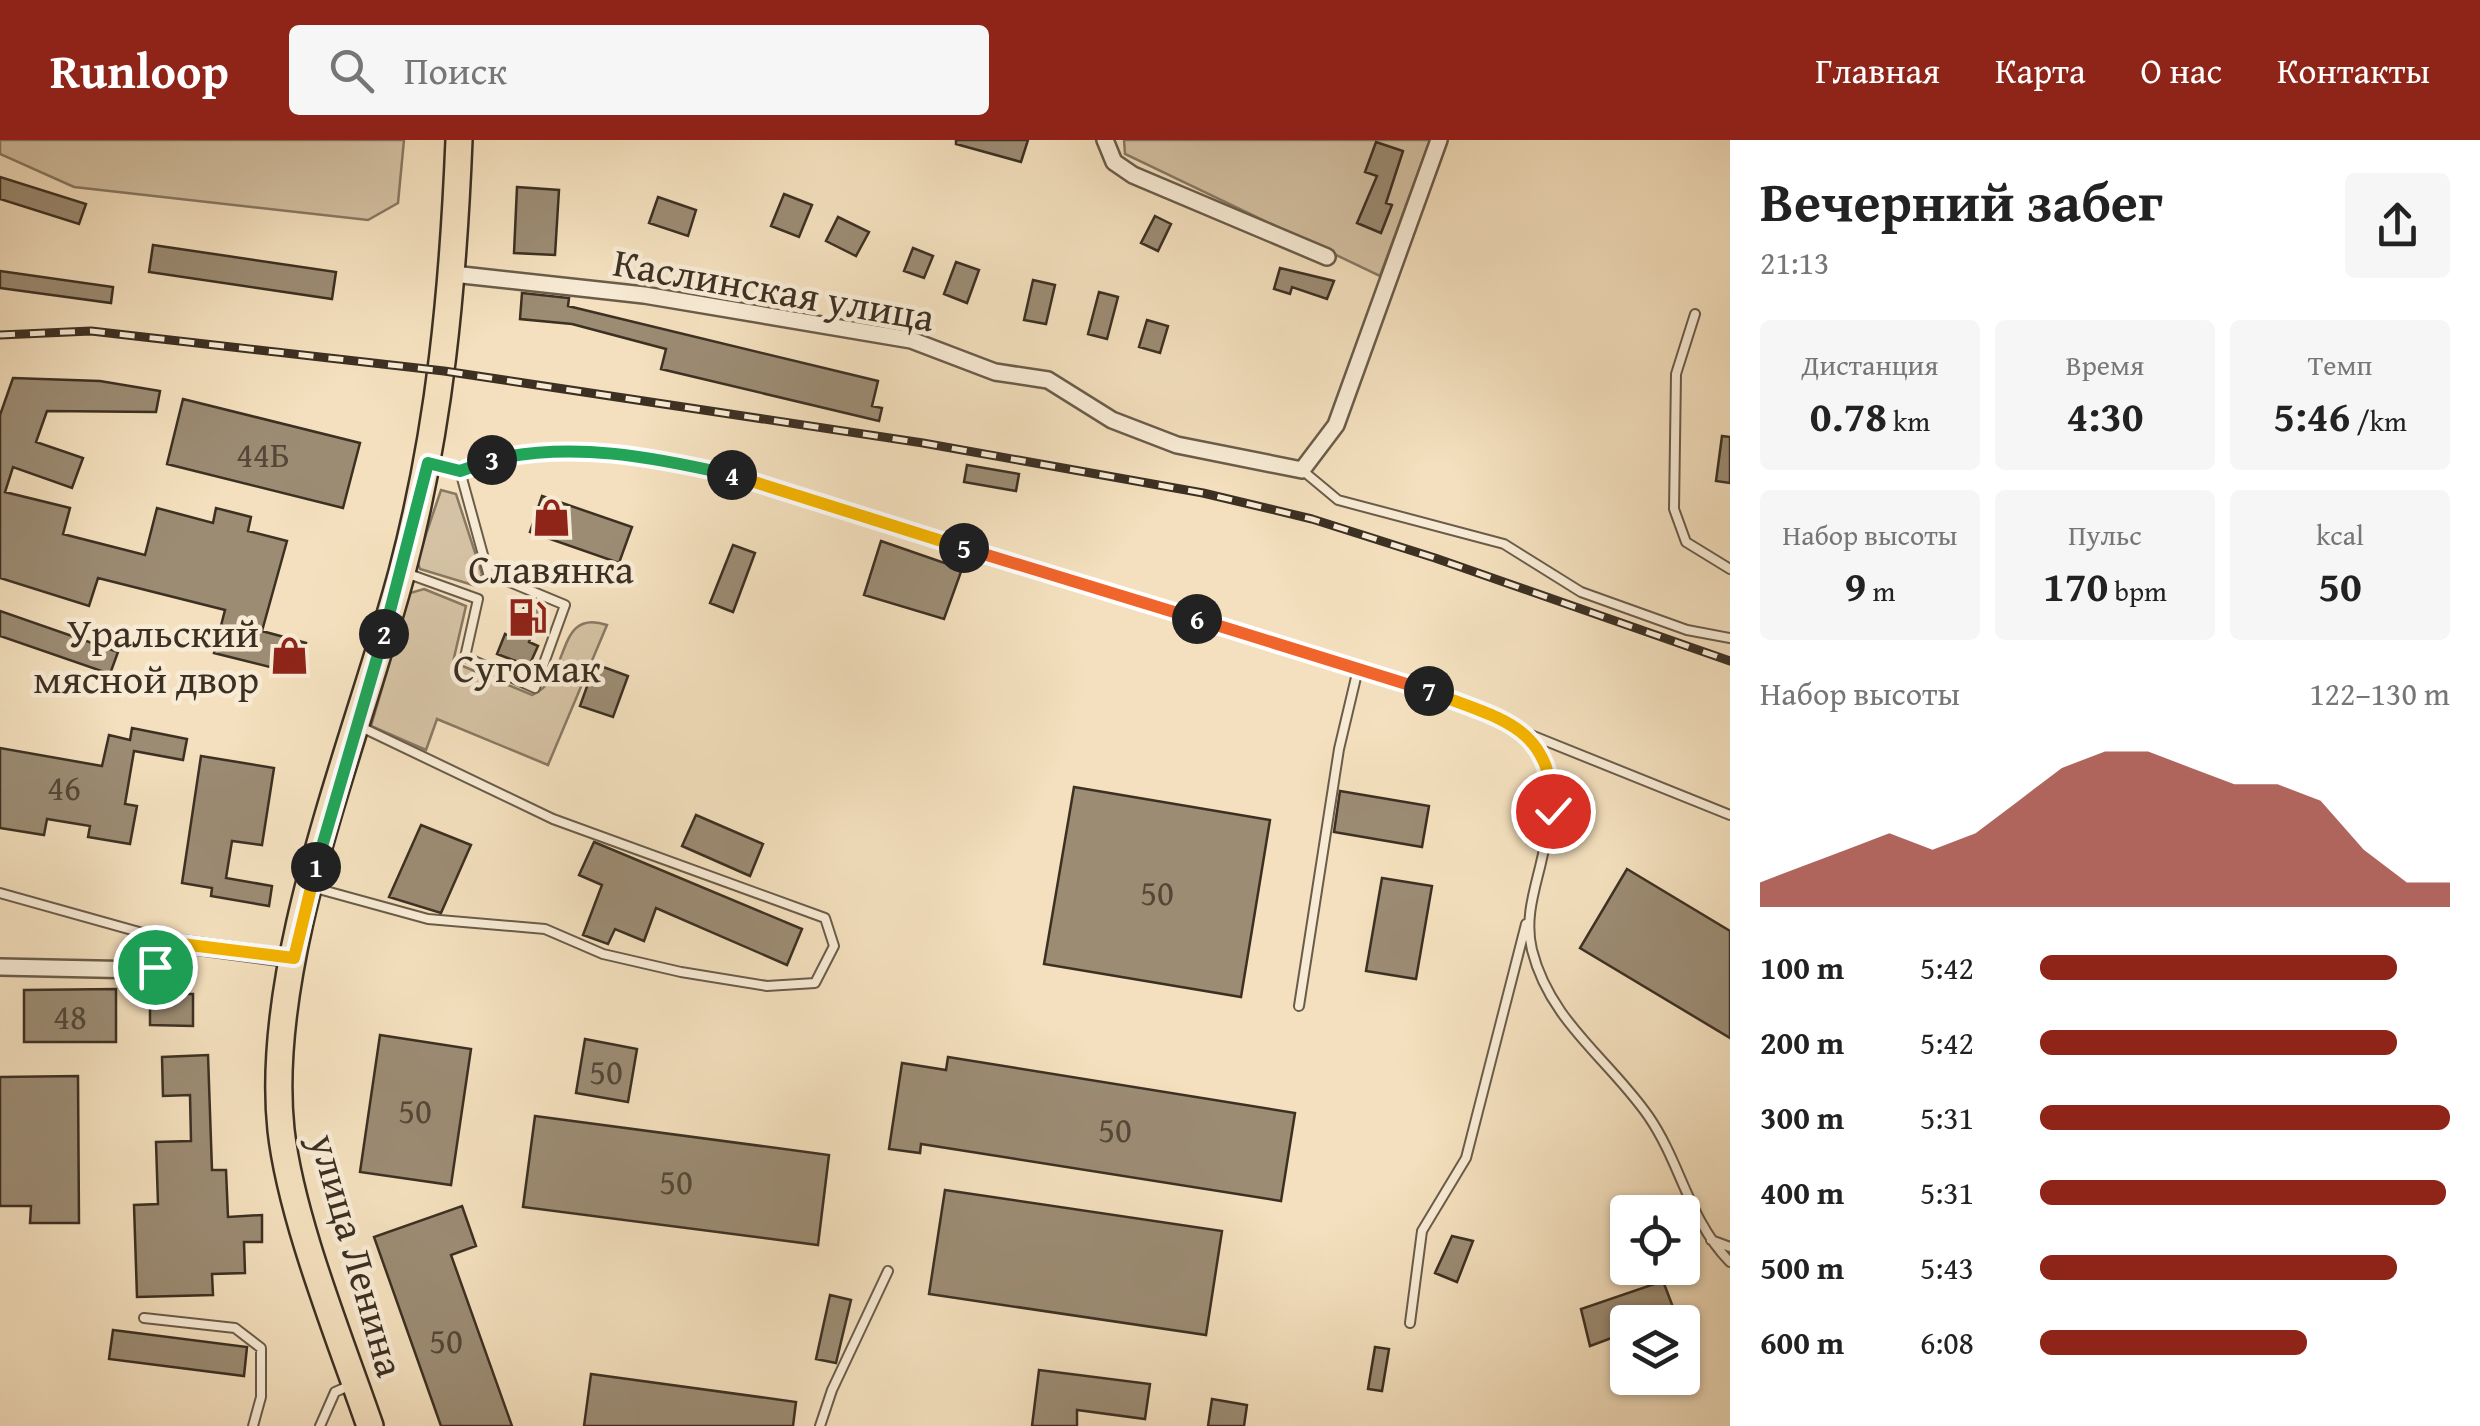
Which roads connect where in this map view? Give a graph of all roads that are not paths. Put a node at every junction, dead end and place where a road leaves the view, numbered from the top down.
1 (459, 140) edge
2 (1105, 140) edge
3 (1439, 140) edge
4 (1327, 257) dead end
5 (454, 274) junction
6 (1696, 314) dead end
7 (428, 463) junction
8 (1302, 470) junction
9 (460, 471) junction
10 (1730, 569) edge
11 (402, 572) junction
12 (1730, 638) edge
13 (1358, 668) junction
14 (357, 726) junction
15 (1526, 734) junction
16 (1730, 816) edge
17 (311, 887) junction
18 (0, 892) edge
19 (1528, 915) junction
20 (182, 944) junction
21 (294, 958) junction
22 (0, 968) edge
23 (1299, 1006) dead end
24 (1707, 1239) junction
25 (1730, 1247) edge
26 (1730, 1262) edge
27 (888, 1271) dead end
28 (144, 1318) dead end
29 (1410, 1323) dead end
30 (355, 1383) junction
31 (253, 1426) edge
32 (320, 1426) edge
33 (370, 1426) edge
34 (820, 1426) edge

1 - 5 main road, улица Ленина
2 - 4 street
3 - 8 street
5 - 7 main road, улица Ленина
5 - 8 street, Каслинская улица
6 - 10 lane
7 - 9 lane
7 - 11 main road, улица Ленина
8 - 12 lane
9 - 11 lane
9 - 13 lane
11 - 14 main road, улица Ленина
13 - 15 lane
13 - 23 lane
14 - 17 main road, улица Ленина
14 - 17 lane
15 - 16 lane
15 - 19 lane
17 - 21 main road, улица Ленина
18 - 20 lane
19 - 24 lane
19 - 29 lane
20 - 21 street
20 - 22 street
21 - 30 main road, улица Ленина
24 - 25 lane
24 - 26 lane
27 - 34 lane
28 - 31 lane
30 - 32 lane
30 - 33 main road, улица Ленина

